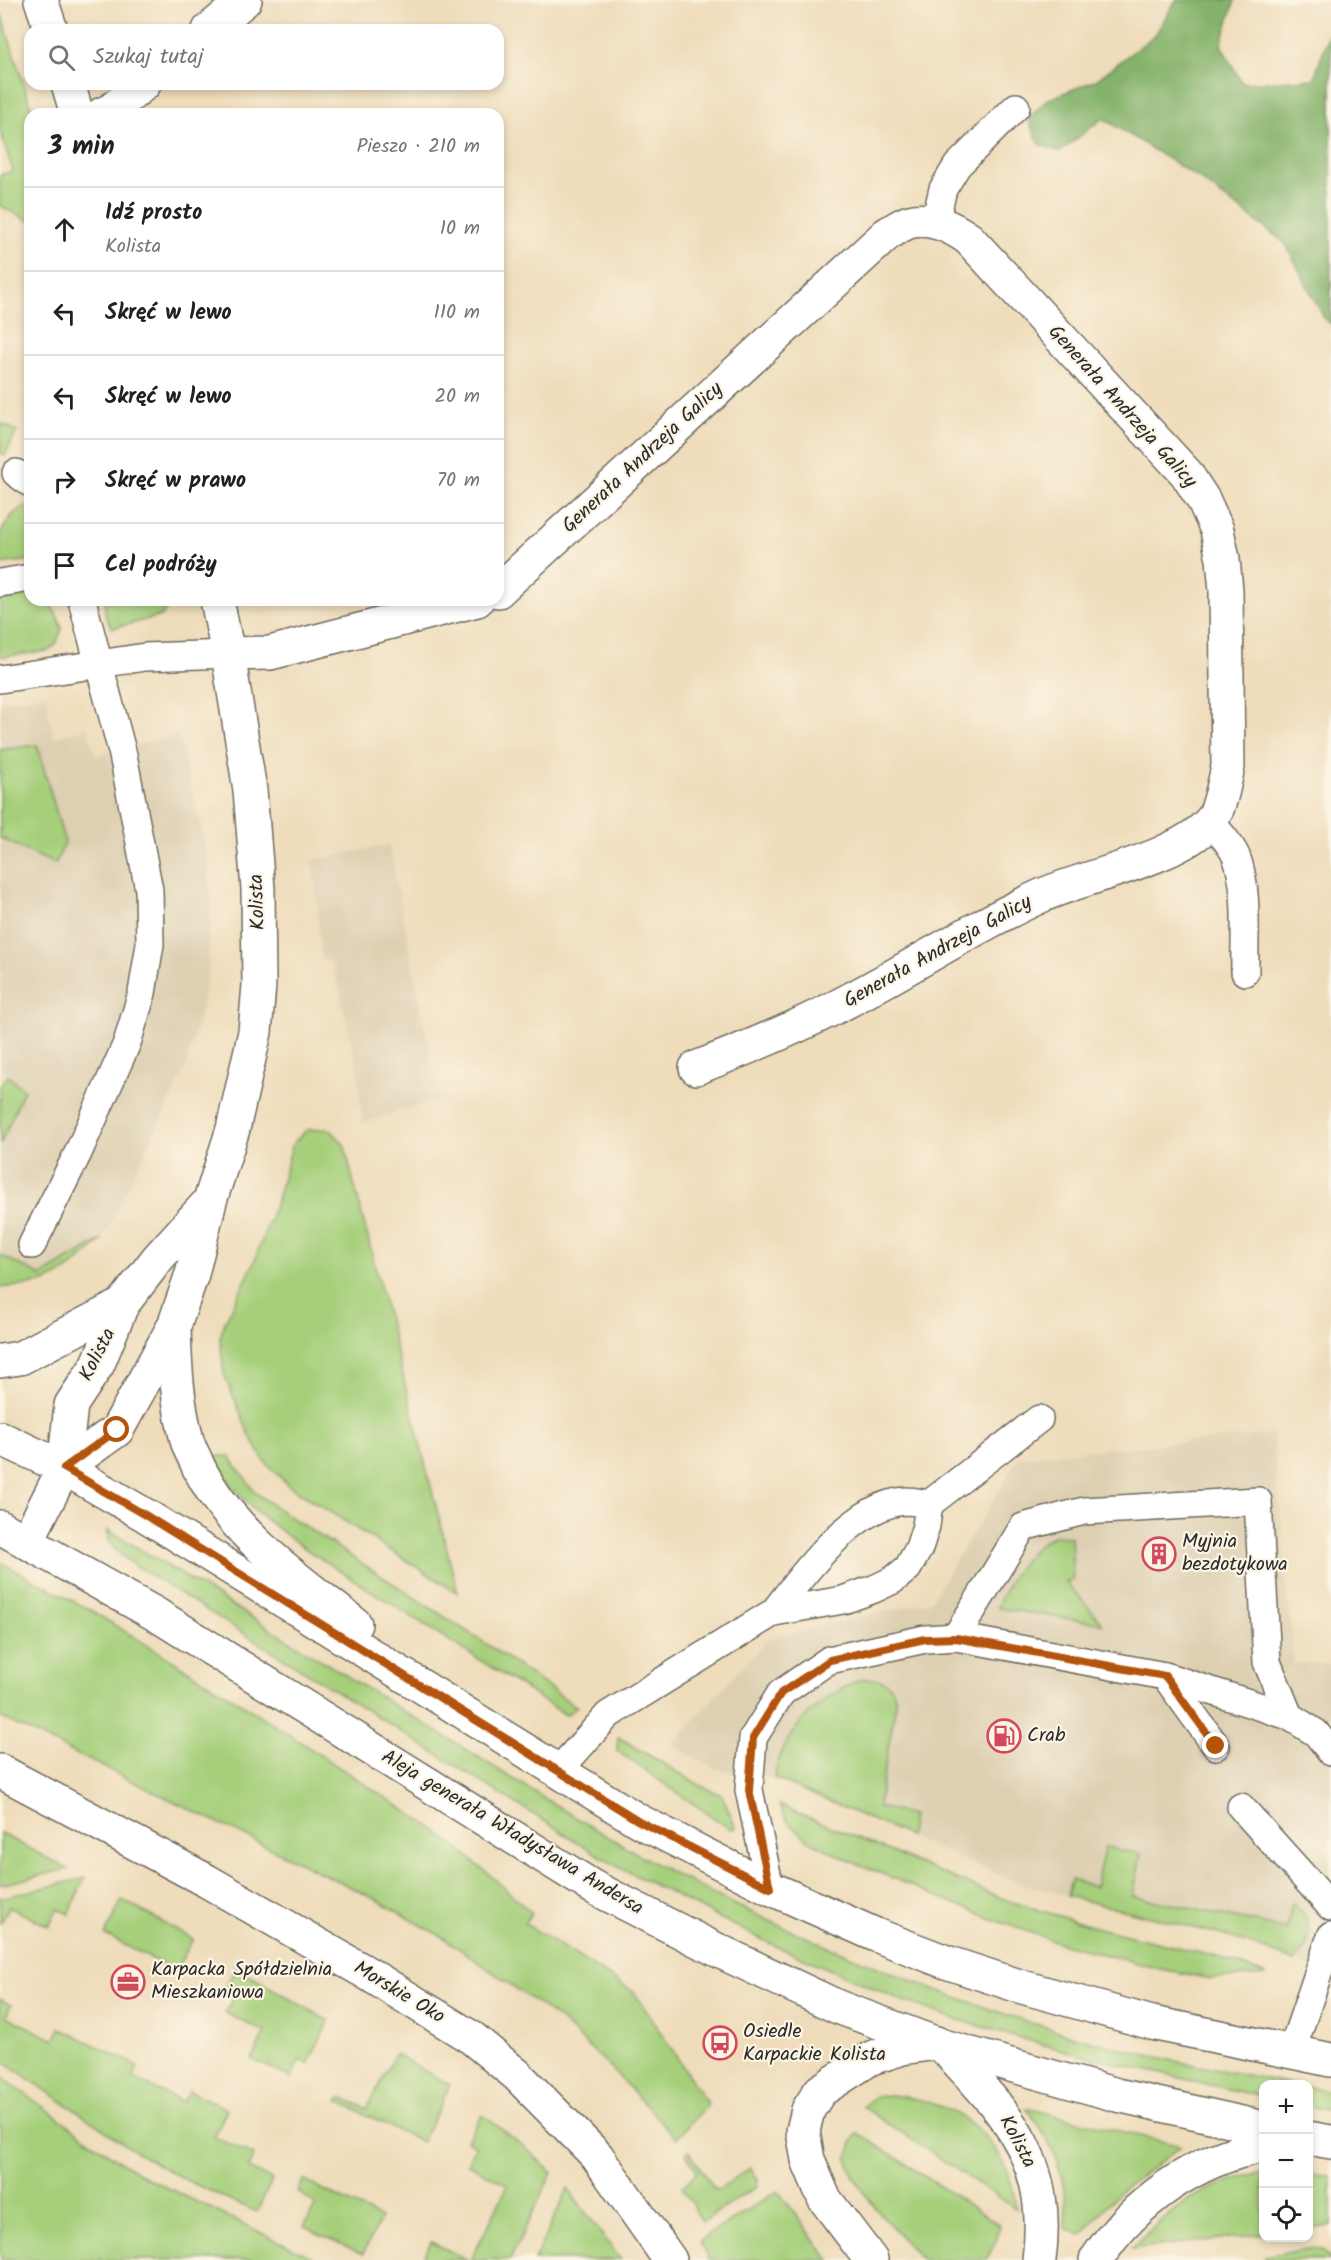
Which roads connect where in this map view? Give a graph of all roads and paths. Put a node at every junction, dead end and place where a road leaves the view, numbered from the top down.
1 (41, 0) edge
2 (244, 0) edge
3 (49, 24) edge
4 (216, 24) edge
5 (70, 90) edge
6 (136, 90) edge
7 (1016, 107) dead end
8 (75, 108) edge
9 (114, 108) edge
10 (934, 222) junction
11 (24, 579) edge
12 (0, 583) edge
13 (504, 585) edge
14 (84, 606) edge
15 (218, 606) edge
16 (454, 606) edge
17 (228, 654) junction
18 (100, 665) junction
19 (0, 679) edge
20 (1210, 822) junction
21 (1245, 972) dead end
22 (696, 1068) dead end
23 (210, 1201) junction
24 (32, 1245) dead end
25 (122, 1305) junction
26 (174, 1326) junction
27 (0, 1362) edge
28 (1039, 1419) dead end
29 (0, 1438) edge
30 (64, 1468) junction
31 (930, 1504) junction
32 (14, 1534) edge
33 (774, 1612) junction
34 (956, 1638) junction
35 (1165, 1676) junction
36 (467, 1714) junction
37 (1289, 1716) junction
38 (1216, 1746) dead end
39 (1331, 1752) edge
40 (558, 1771) junction
41 (0, 1772) edge
42 (1241, 1807) dead end
43 (770, 1888) junction
44 (1331, 1907) edge
45 (1331, 1936) edge
46 (939, 2044) junction
47 (1291, 2053) junction
48 (1331, 2060) edge
49 (1259, 2127) edge
50 (1259, 2147) edge
51 (670, 2260) edge
52 (871, 2260) edge
53 (1039, 2260) edge
54 (1096, 2260) edge

1 - 3 street
2 - 4 street
5 - 8 street
6 - 9 street
7 - 10 lane
10 - 13 street, Generała Andrzeja Galicy
10 - 20 street, Generała Andrzeja Galicy
11 - 12 lane
14 - 18 lane
15 - 17 street, Kolista
16 - 17 street
17 - 18 lane
17 - 23 street, Kolista
18 - 19 lane
18 - 24 lane
20 - 21 lane
20 - 22 street, Generała Andrzeja Galicy
23 - 25 street, Kolista
23 - 26 street, Kolista
25 - 27 street
25 - 30 street, Kolista
26 - 30 street, Kolista
26 - 36 street
28 - 31 lane
29 - 30 street
30 - 32 street, Kolista
30 - 36 street
31 - 33 lane
31 - 33 lane
32 - 46 street, Aleja generała Władysława Andersa
33 - 40 lane
34 - 35 lane
34 - 37 lane
34 - 43 lane
35 - 37 lane
35 - 38 lane
36 - 40 street
37 - 39 lane
40 - 43 street
41 - 51 street, Morskie Oko
42 - 44 lane
43 - 47 street
45 - 47 lane
46 - 49 street, Aleja generała Władysława Andersa
46 - 52 street
46 - 53 street, Kolista
47 - 48 street
50 - 54 street

